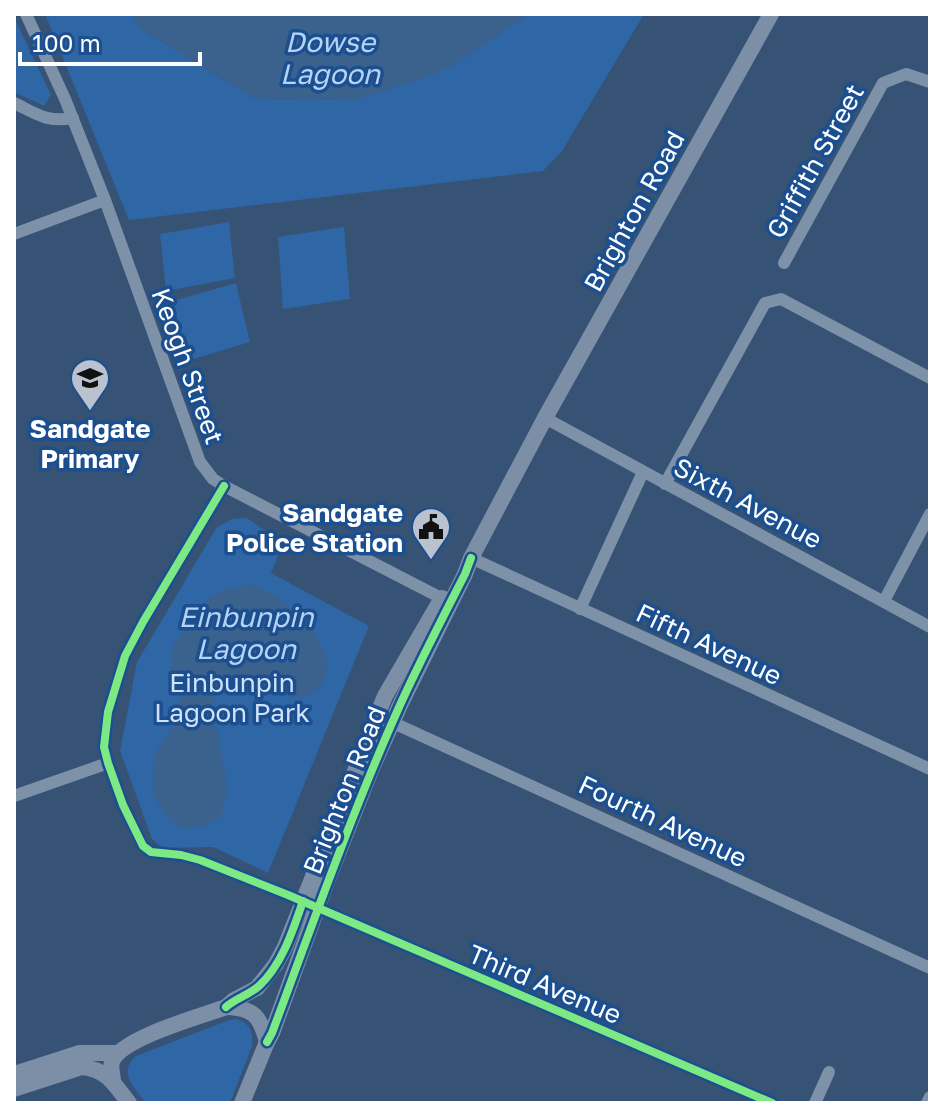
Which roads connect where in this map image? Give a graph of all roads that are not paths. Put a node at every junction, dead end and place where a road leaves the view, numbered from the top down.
1 (26, 14) edge
2 (771, 14) edge
3 (930, 82) edge
4 (14, 103) edge
5 (73, 118) junction
6 (105, 200) junction
7 (14, 234) edge
8 (784, 263) dead end
9 (930, 378) edge
10 (545, 418) junction
11 (643, 472) junction
12 (665, 484) junction
13 (224, 486) junction
14 (930, 514) edge
15 (471, 558) junction
16 (446, 600) junction
17 (884, 601) junction
18 (580, 609) junction
19 (929, 623) edge
20 (385, 719) junction
21 (108, 763) junction
22 (930, 769) edge
23 (14, 796) edge
24 (311, 904) junction
25 (930, 968) edge
26 (226, 1007) junction
27 (267, 1042) junction
28 (118, 1053) junction
29 (19, 1069) edge
30 (829, 1072) dead end
31 (113, 1081) junction
32 (14, 1089) edge
33 (930, 1097) edge
34 (129, 1103) edge
35 (242, 1103) edge
36 (772, 1103) edge
37 (815, 1103) edge
38 (927, 1103) edge

1 - 5 street, Keogh Street
2 - 10 main road, Brighton Road
3 - 8 street, Griffith Street
4 - 5 street
5 - 6 street, Keogh Street
6 - 7 street
6 - 13 street, Keogh Street
9 - 12 street
10 - 11 street, Sixth Avenue
10 - 15 main road, Brighton Road
11 - 12 street, Sixth Avenue
11 - 18 street
12 - 17 street, Sixth Avenue
13 - 16 street, Keogh Street
13 - 21 street
14 - 17 street
15 - 16 main road, Brighton Road
15 - 18 street, Fifth Avenue
16 - 20 main road, Brighton Road
17 - 19 street, Sixth Avenue
18 - 22 street, Fifth Avenue
20 - 24 main road, Brighton Road
20 - 25 street, Fourth Avenue
21 - 23 street
21 - 24 street, Third Avenue
24 - 26 main road, Brighton Road
24 - 27 main road, Brighton Road
24 - 36 street, Third Avenue
26 - 27 main road
26 - 28 main road, Brighton Road
27 - 35 main road, Brighton Road
28 - 29 main road
28 - 31 main road
30 - 37 street
31 - 32 main road
31 - 34 main road
33 - 38 street

